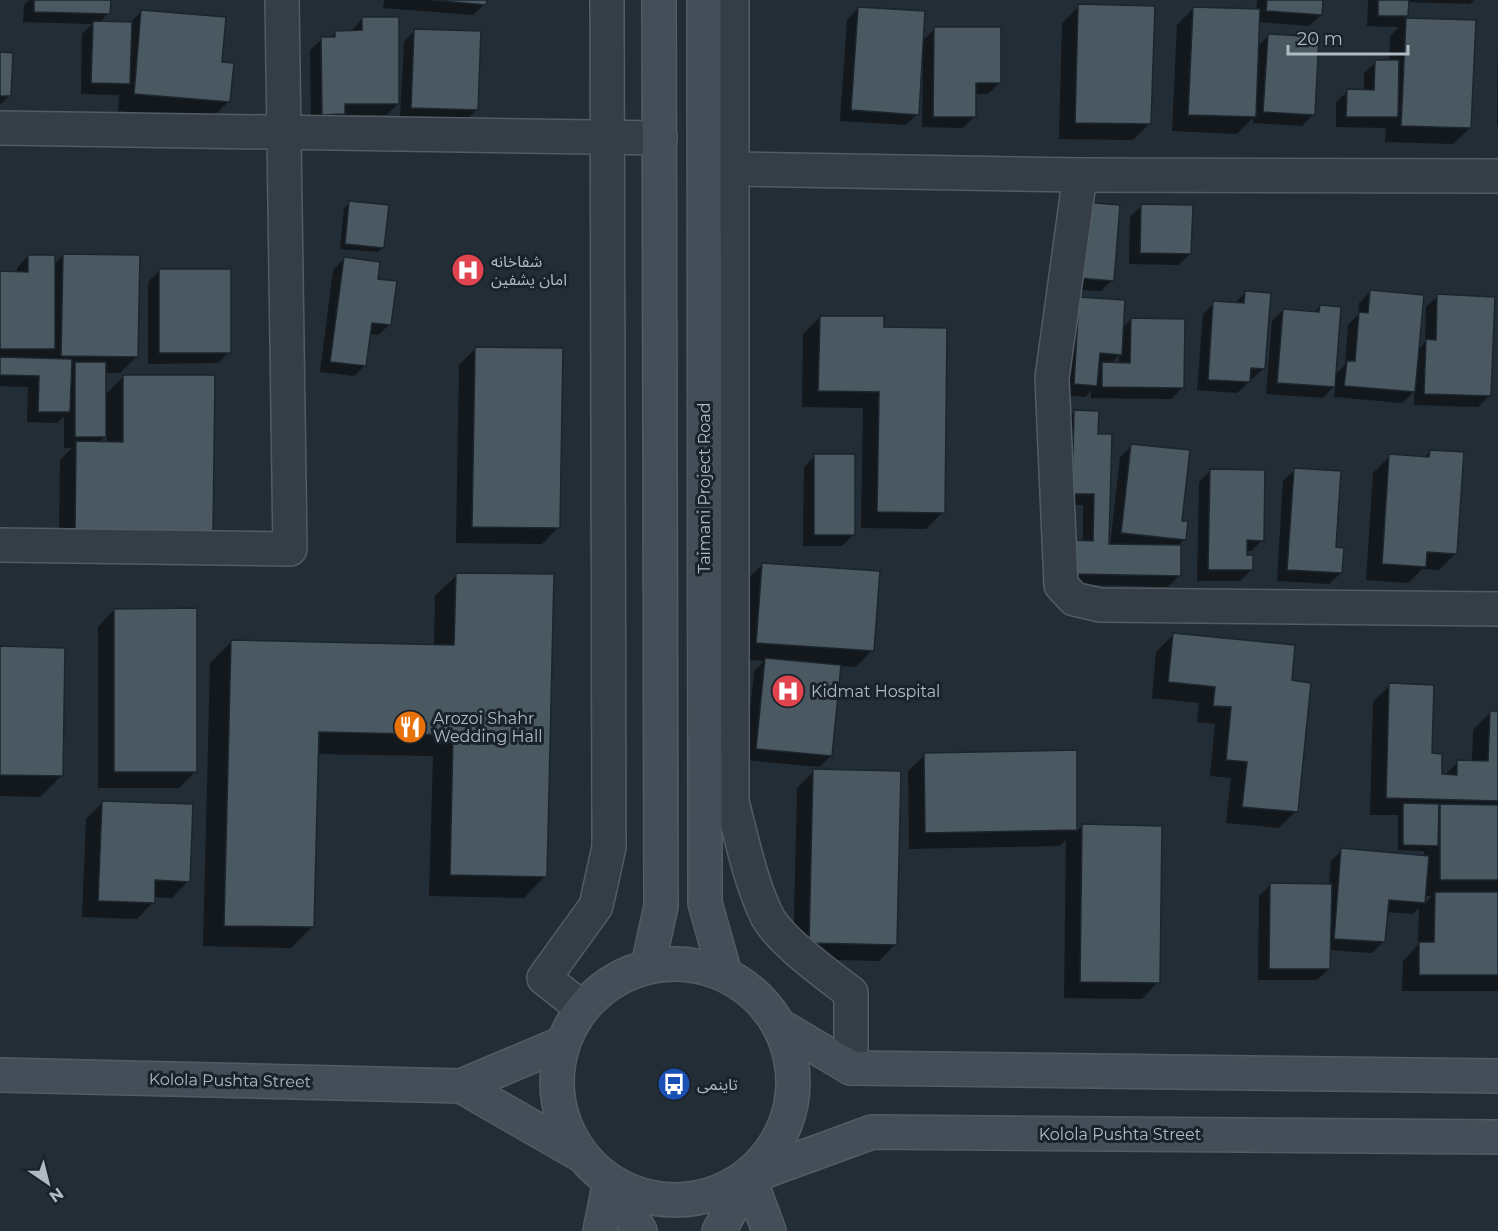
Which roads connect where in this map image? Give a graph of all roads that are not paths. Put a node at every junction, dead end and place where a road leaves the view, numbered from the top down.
1 (282, 0) edge
2 (607, 0) edge
3 (659, 0) edge
4 (704, 0) edge
5 (732, 0) edge
6 (0, 128) edge
7 (284, 131) junction
8 (607, 137) junction
9 (660, 138) junction
10 (718, 167) junction
11 (1080, 175) junction
12 (1498, 176) edge
13 (0, 545) edge
14 (1498, 609) edge
15 (648, 966) junction
16 (725, 974) junction
17 (582, 1008) junction
18 (780, 1026) junction
19 (563, 1043) junction
20 (851, 1068) junction
21 (0, 1075) edge
22 (1498, 1076) edge
23 (461, 1086) junction
24 (1498, 1137) edge
25 (581, 1155) junction
26 (749, 1177) junction
27 (610, 1182) junction
28 (600, 1231) edge
29 (640, 1231) edge
30 (719, 1231) edge
31 (770, 1231) edge

1 - 7 street
2 - 8 street
3 - 9 main road
4 - 10 main road, Taimani Project Road
5 - 10 street
6 - 7 street
7 - 8 street
7 - 13 street
8 - 9 street
8 - 17 street
9 - 15 main road
10 - 11 street
10 - 16 main road, Taimani Project Road
10 - 20 street
11 - 12 street
11 - 14 street
15 - 16 main road
15 - 17 main road
16 - 18 main road
17 - 19 main road
18 - 20 main road
18 - 26 main road
19 - 23 main road
19 - 25 main road
20 - 22 main road
21 - 23 main road, Kolola Pushta Street
23 - 25 main road
24 - 26 main road, Kolola Pushta Street
25 - 27 main road
26 - 27 main road, Kolola Pushta Street
26 - 30 main road
26 - 31 main road
27 - 28 main road
27 - 29 main road

